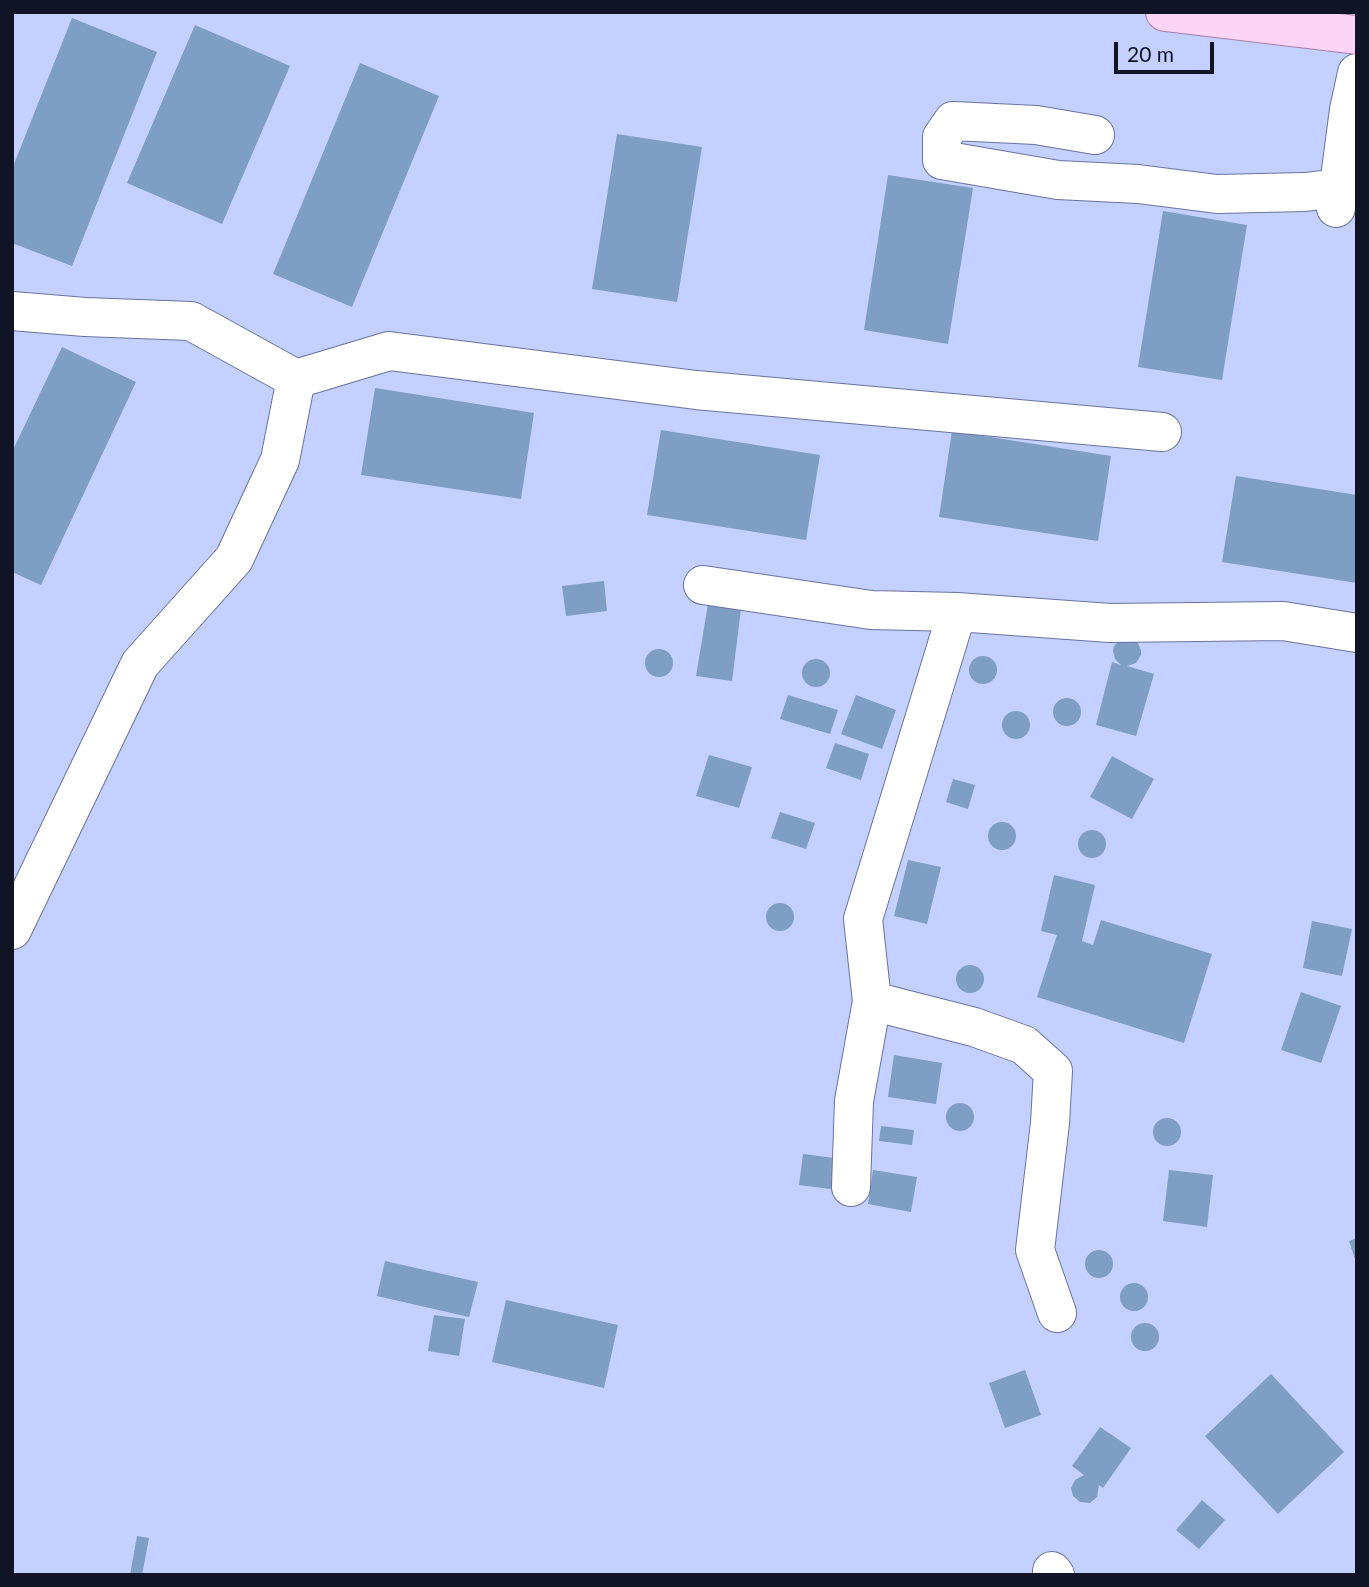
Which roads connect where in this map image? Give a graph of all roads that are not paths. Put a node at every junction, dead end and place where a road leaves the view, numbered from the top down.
1 (1165, 12) edge
2 (1357, 35) edge
3 (1357, 73) edge
4 (1095, 135) dead end
5 (1344, 193) edge
6 (12, 312) edge
7 (296, 379) junction
8 (1162, 432) dead end
9 (703, 585) dead end
10 (957, 612) junction
11 (1357, 633) edge
12 (12, 930) edge
13 (872, 1001) junction
14 (851, 1187) dead end
15 (1056, 1312) dead end

1 - 2 main road
3 - 5 street
4 - 5 street
6 - 7 street
7 - 8 street
7 - 12 street
9 - 10 street
10 - 11 street
10 - 13 street
13 - 14 street
13 - 15 street

